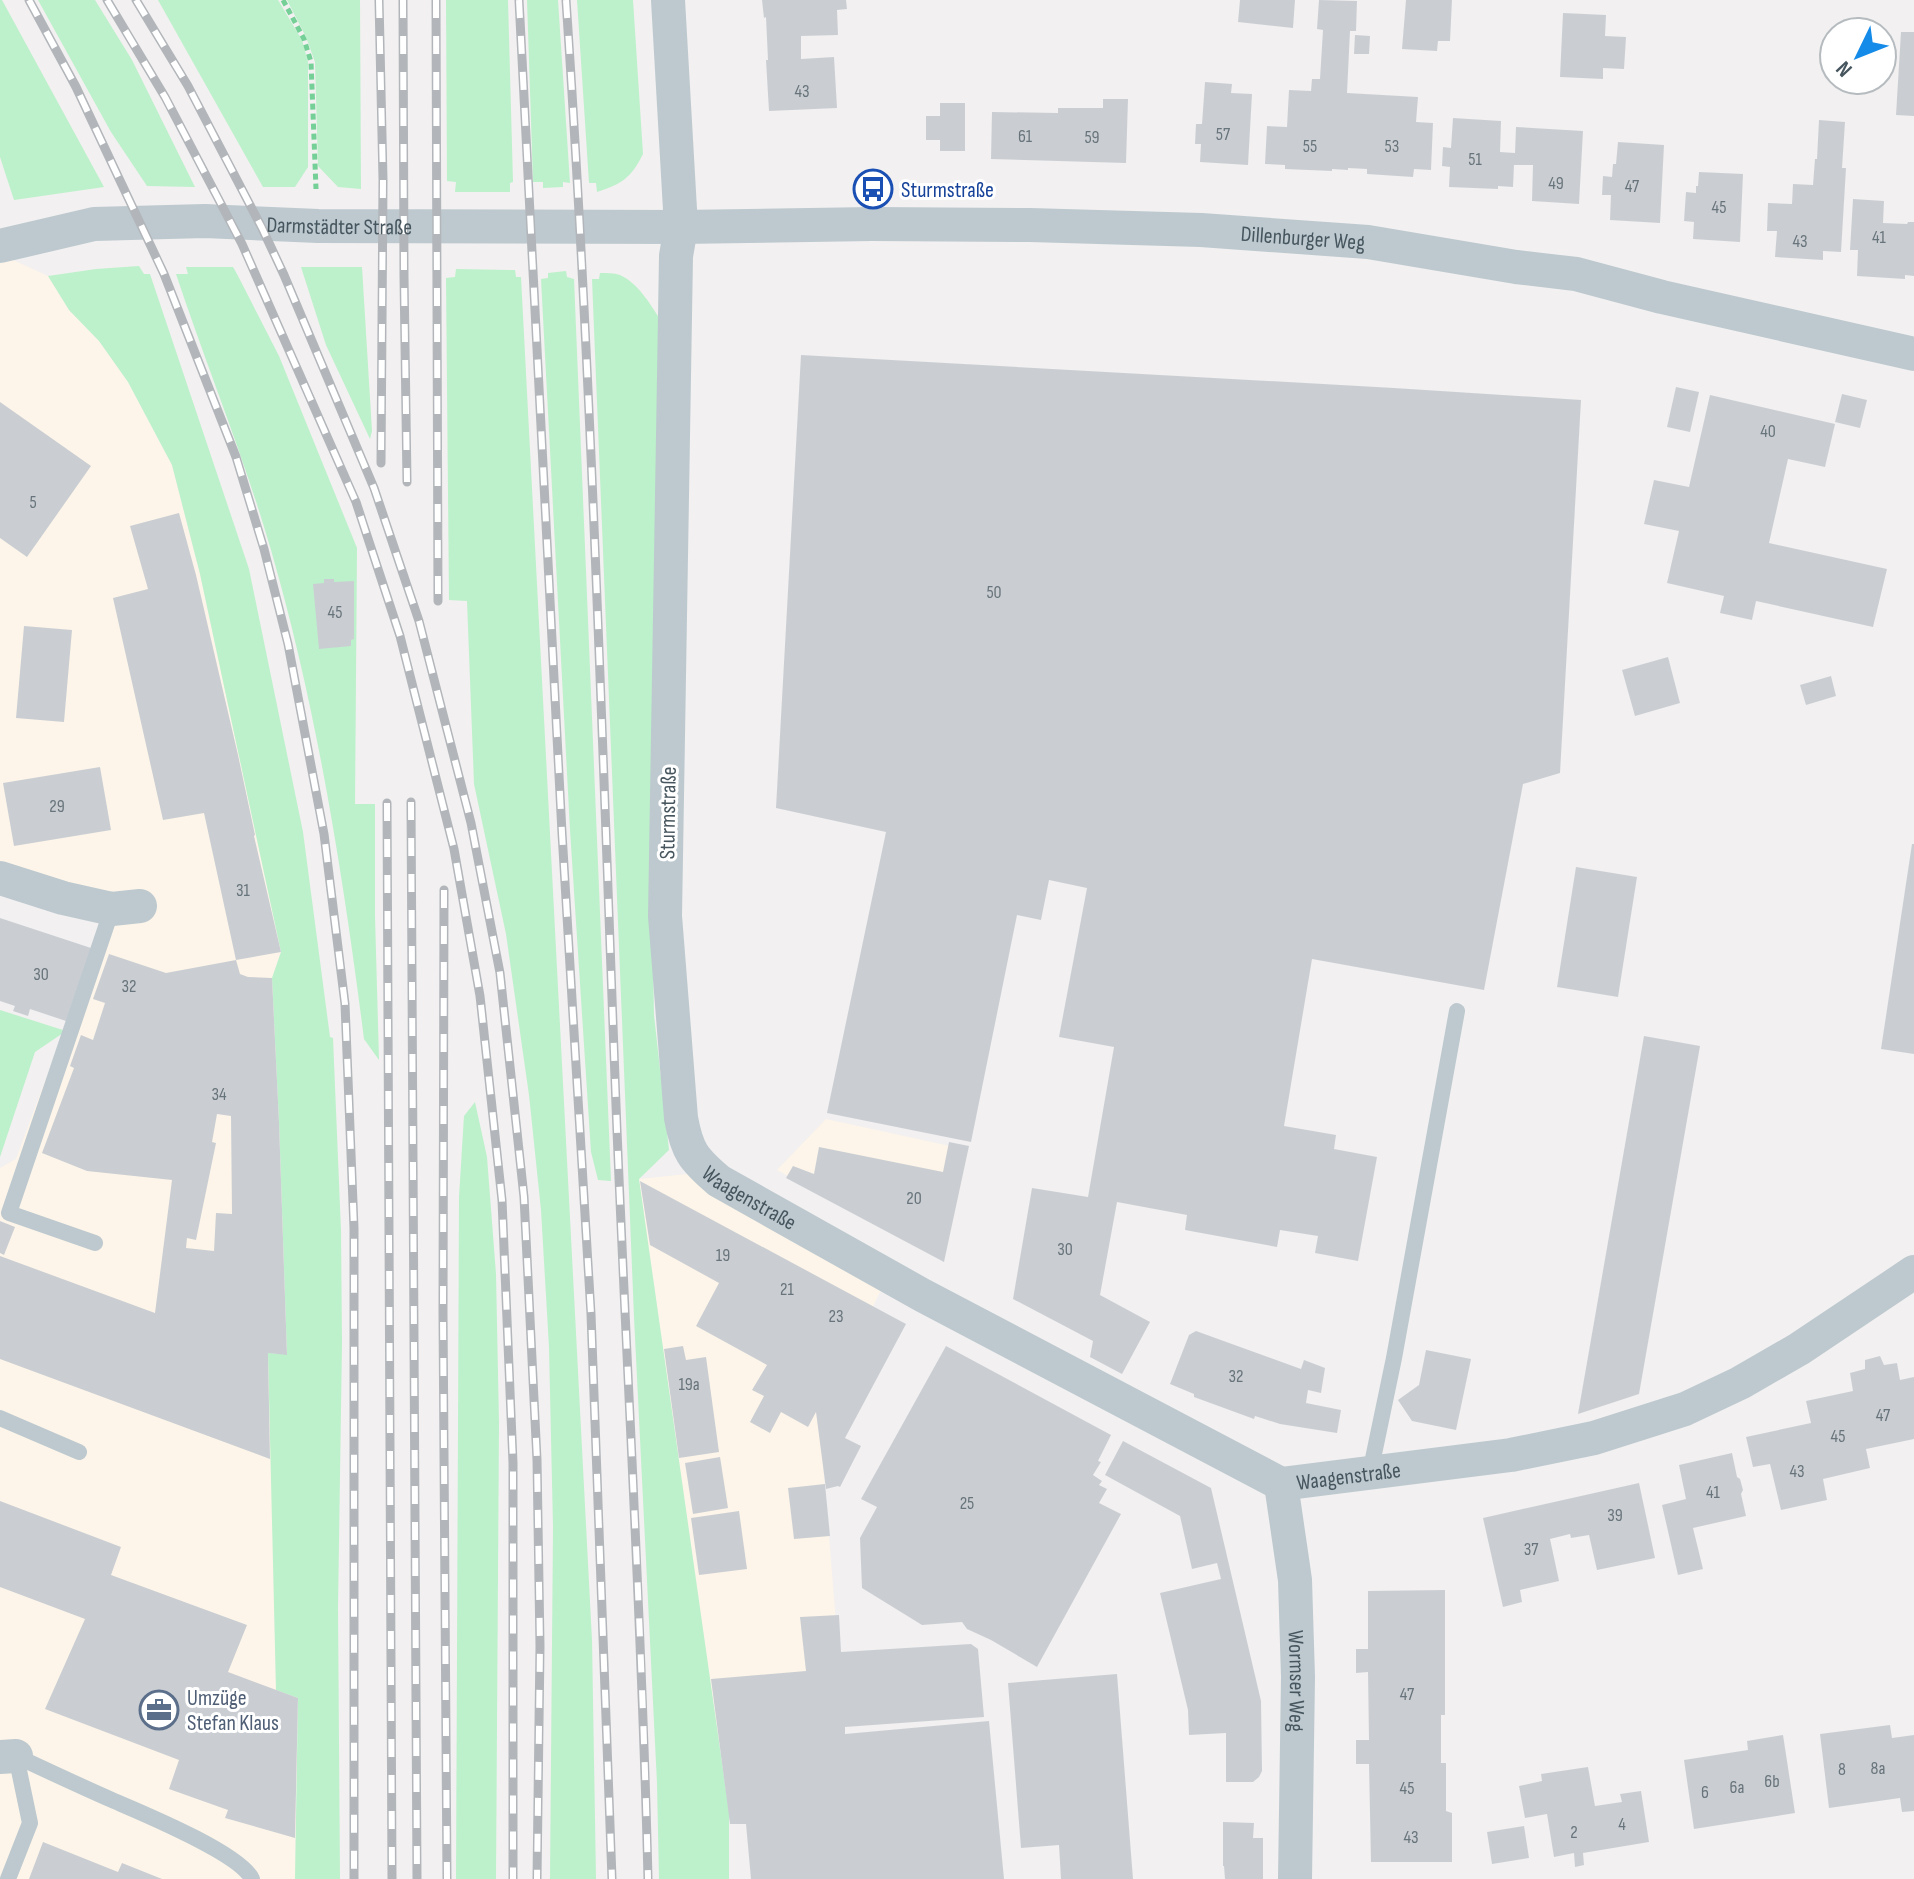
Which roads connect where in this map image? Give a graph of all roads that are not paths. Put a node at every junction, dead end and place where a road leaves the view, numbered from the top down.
1 (668, 0) edge
2 (681, 227) junction
3 (0, 246) edge
4 (1914, 354) edge
5 (0, 878) edge
6 (126, 908) joint
7 (1457, 1011) dead end
8 (688, 1146) joint
9 (95, 1243) dead end
10 (1914, 1272) edge
11 (0, 1418) edge
12 (79, 1452) dead end
13 (1370, 1473) junction
14 (1281, 1484) junction
15 (8, 1756) edge
16 (8, 1879) edge
17 (252, 1879) edge
18 (1295, 1879) edge

1 - 2 street, Sturmstraße
2 - 3 street, Darmstädter Straße
2 - 4 street, Dillenburger Weg
2 - 8 street, Sturmstraße
5 - 6 street
6 - 9 lane
7 - 13 lane
8 - 14 street, Waagenstraße
10 - 13 street, Waagenstraße
11 - 12 lane
13 - 14 street, Waagenstraße
14 - 18 street, Wormser Weg
15 - 16 lane
15 - 17 lane

